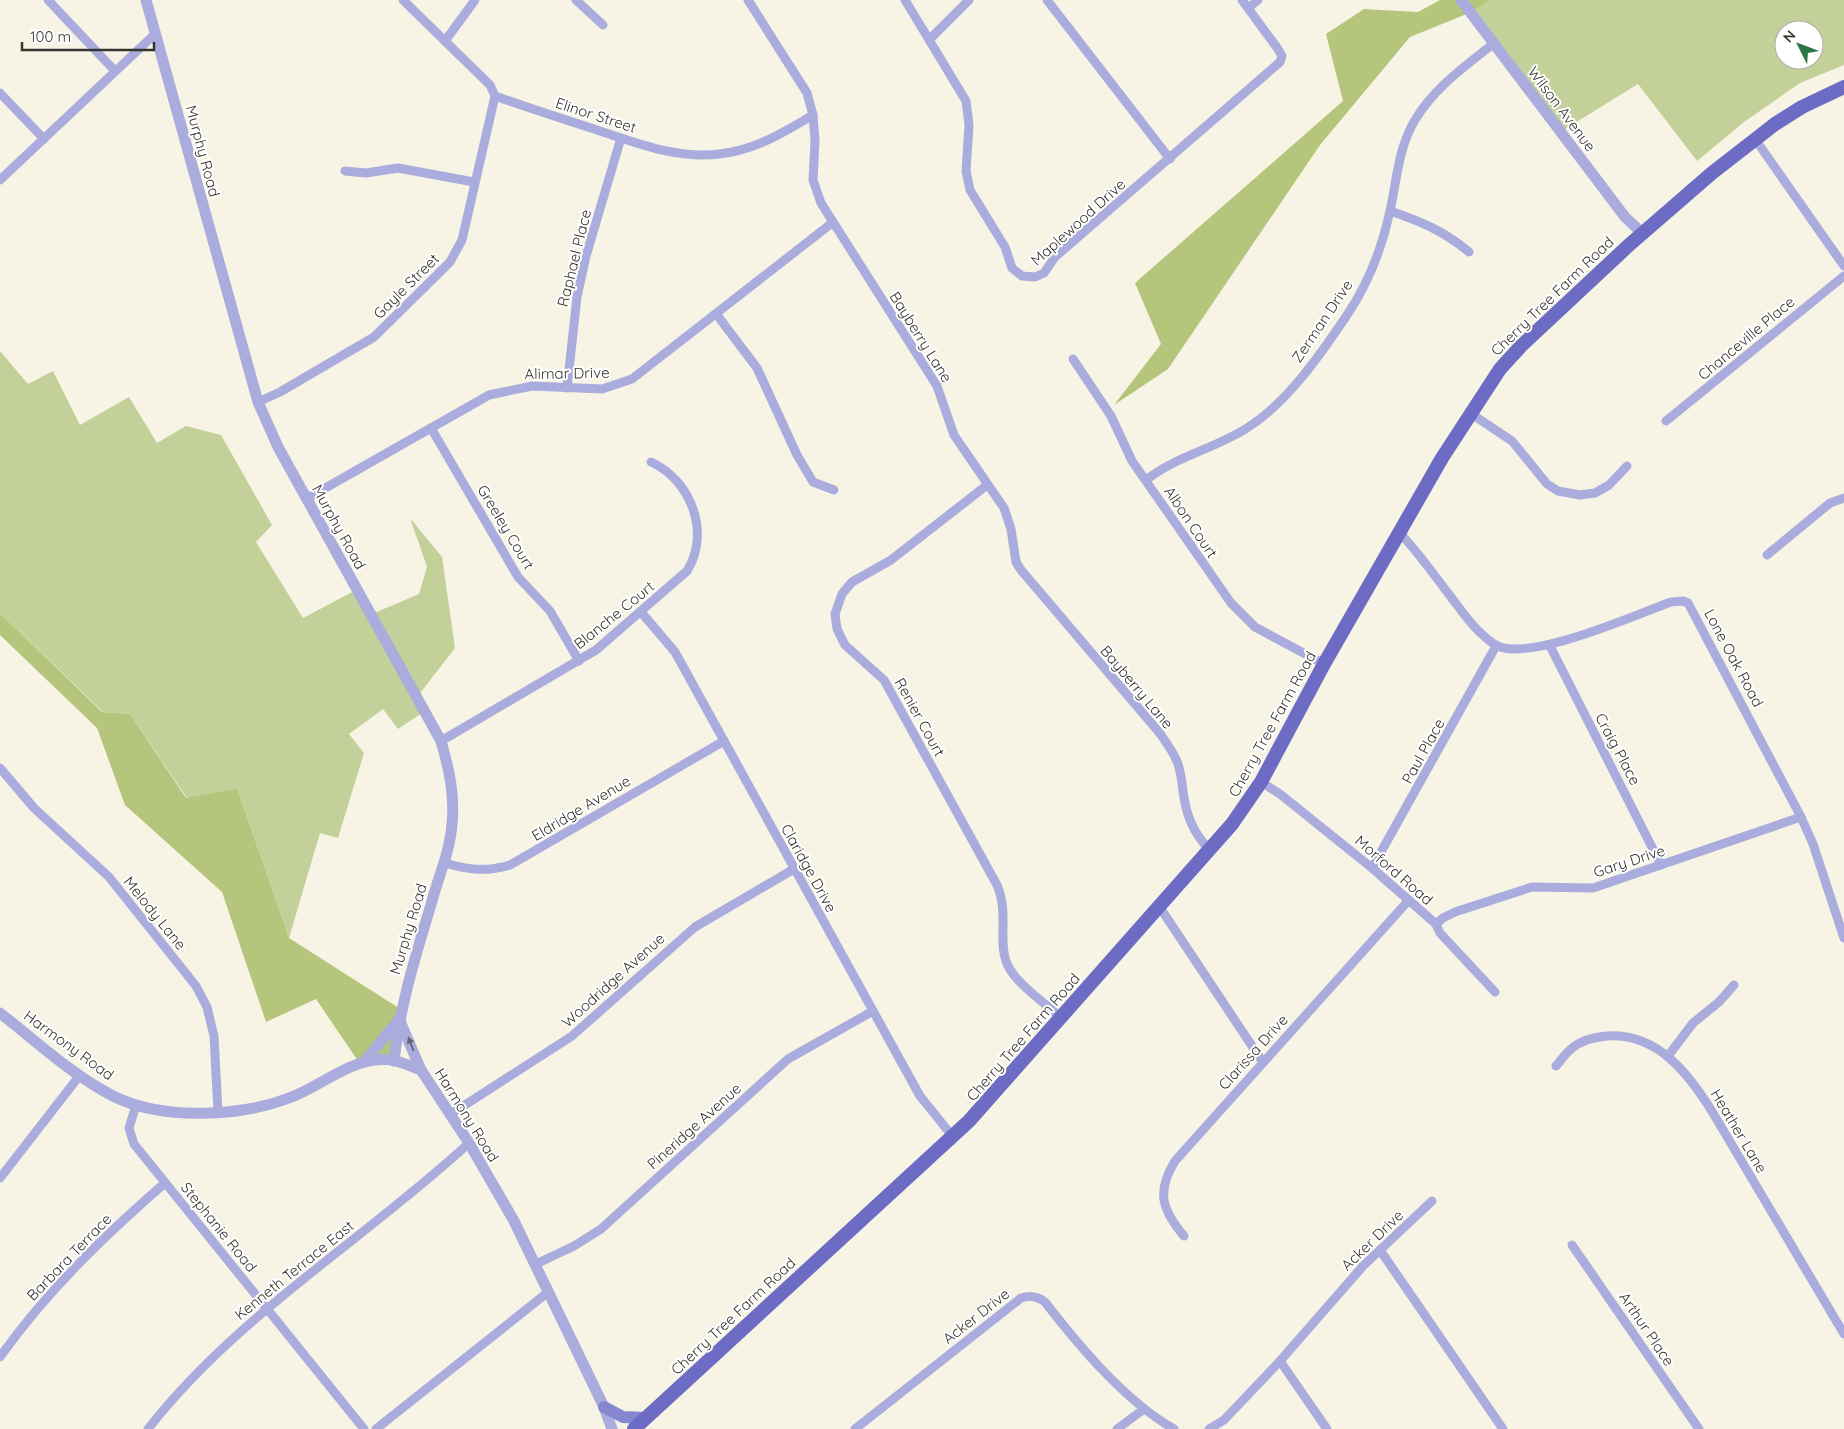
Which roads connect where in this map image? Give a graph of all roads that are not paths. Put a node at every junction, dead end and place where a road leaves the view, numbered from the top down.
1 (48, 0) edge
2 (146, 0) edge
3 (403, 0) edge
4 (475, 0) edge
5 (576, 0) edge
6 (748, 0) edge
7 (905, 0) edge
8 (969, 0) edge
9 (1047, 0) edge
10 (1242, 0) edge
11 (1258, 0) edge
12 (1461, 0) edge
13 (1248, 8) junction
14 (602, 25) dead end
15 (155, 34) junction
16 (930, 39) junction
17 (445, 41) junction
18 (1493, 44) junction
19 (115, 71) junction
20 (1844, 87) edge
21 (0, 93) edge
22 (495, 96) junction
23 (814, 115) junction
24 (621, 138) junction
25 (44, 139) junction
26 (1755, 139) junction
27 (1170, 159) junction
28 (345, 171) dead end
29 (0, 180) edge
30 (474, 182) junction
31 (1390, 211) junction
32 (832, 223) junction
33 (1642, 233) junction
34 (1469, 252) dead end
35 (1844, 266) edge
36 (1844, 276) edge
37 (718, 315) junction
38 (1073, 359) dead end
39 (567, 388) junction
40 (258, 402) junction
41 (1470, 413) junction
42 (1666, 421) dead end
43 (431, 428) junction
44 (651, 462) dead end
45 (1627, 466) dead end
46 (1146, 480) junction
47 (987, 484) junction
48 (834, 490) dead end
49 (1844, 498) edge
50 (306, 499) junction
51 (1399, 532) junction
52 (1767, 555) dead end
53 (642, 612) junction
54 (1496, 646) junction
55 (1550, 646) junction
56 (579, 661) junction
57 (1324, 664) junction
58 (441, 741) junction
59 (724, 741) junction
60 (0, 768) edge
61 (1261, 782) junction
62 (1801, 817) junction
63 (1210, 850) junction
64 (445, 863) junction
65 (1661, 865) junction
66 (1372, 868) junction
67 (794, 869) junction
68 (1408, 901) junction
69 (1159, 906) junction
70 (1436, 924) junction
71 (1844, 938) edge
72 (1734, 985) dead end
73 (1495, 992) dead end
74 (873, 1011) junction
75 (0, 1013) edge
76 (1060, 1017) junction
77 (399, 1020) junction
78 (1668, 1056) junction
79 (394, 1061) junction
80 (1262, 1061) junction
81 (364, 1062) junction
82 (1556, 1066) dead end
83 (421, 1070) junction
84 (80, 1075) junction
85 (136, 1106) junction
86 (218, 1112) junction
87 (451, 1114) junction
88 (953, 1136) junction
89 (469, 1143) junction
90 (2, 1172) edge
91 (165, 1183) junction
92 (1432, 1201) dead end
93 (1184, 1236) dead end
94 (1572, 1245) dead end
95 (1380, 1250) junction
96 (536, 1264) junction
97 (547, 1293) junction
98 (267, 1309) junction
99 (1844, 1334) edge
100 (0, 1357) edge
101 (1280, 1361) junction
102 (604, 1407) junction
103 (1144, 1409) junction
104 (646, 1418) junction
105 (148, 1429) edge
106 (364, 1429) edge
107 (376, 1429) edge
108 (612, 1429) edge
109 (634, 1429) edge
110 (855, 1429) edge
111 (1117, 1429) edge
112 (1174, 1429) edge
113 (1208, 1429) edge
114 (1327, 1429) edge
115 (1503, 1429) edge
116 (1700, 1429) edge

1 - 19 street
2 - 15 street, Murphy Road
3 - 17 street
4 - 17 street
5 - 14 street
6 - 23 street, Bayberry Lane
7 - 16 street, Maplewood Drive
8 - 16 street
9 - 27 street
10 - 13 street, Maplewood Drive
11 - 13 street
12 - 18 street, Wilson Avenue
13 - 27 street, Maplewood Drive
15 - 19 street
15 - 40 street, Murphy Road
16 - 27 street, Maplewood Drive
17 - 22 street
18 - 31 street, Zerman Drive
18 - 33 street, Wilson Avenue
19 - 25 street
20 - 26 main road, Cherry Tree Farm Road
21 - 25 street
22 - 24 street, Elinor Street
22 - 30 street, Gayle Street
23 - 24 street, Elinor Street
23 - 32 street, Bayberry Lane
24 - 39 street, Raphael Place
25 - 29 street
26 - 33 main road, Cherry Tree Farm Road
26 - 35 street
28 - 30 street
30 - 40 street, Gayle Street
31 - 34 street
31 - 46 street, Zerman Drive
32 - 37 street, Alimar Drive
32 - 47 street, Bayberry Lane
33 - 41 main road, Cherry Tree Farm Road
36 - 42 street, Chanceville Place
37 - 39 street, Alimar Drive
37 - 48 street
38 - 46 street, Albon Court
39 - 43 street, Alimar Drive
40 - 50 street, Murphy Road
41 - 45 street
41 - 51 main road, Cherry Tree Farm Road
43 - 50 street, Alimar Drive
43 - 56 street, Greeley Court
44 - 53 street, Blanche Court
46 - 57 street, Albon Court
47 - 63 street, Bayberry Lane
47 - 76 street, Renier Court
49 - 52 street
50 - 58 street, Murphy Road
51 - 54 street
51 - 57 main road, Cherry Tree Farm Road
53 - 56 street, Blanche Court
53 - 59 street, Claridge Drive
54 - 55 street, Lone Oak Road
54 - 66 street, Paul Place
55 - 62 street, Lone Oak Road
55 - 65 street, Craig Place
56 - 58 street, Blanche Court
57 - 61 main road, Cherry Tree Farm Road
58 - 64 street, Murphy Road
59 - 64 street, Eldridge Avenue
59 - 67 street, Claridge Drive
60 - 86 street, Melody Lane
61 - 63 main road, Cherry Tree Farm Road
61 - 66 street, Morford Road
62 - 65 street, Gary Drive
62 - 71 street, Lone Oak Road
63 - 69 main road, Cherry Tree Farm Road
64 - 77 street, Murphy Road
65 - 70 street, Gary Drive
66 - 68 street, Morford Road
67 - 74 street, Claridge Drive
67 - 87 street, Woodridge Avenue
68 - 70 street, Morford Road
68 - 80 street, Clarissa Drive
69 - 76 main road, Cherry Tree Farm Road
69 - 80 street
70 - 73 street, Morford Road
72 - 78 street
74 - 88 street, Claridge Drive
74 - 96 street, Pineridge Avenue
75 - 84 street, Harmony Road
76 - 88 main road, Cherry Tree Farm Road
77 - 79 street, Murphy Road
77 - 81 street
83 -> 77 street
78 - 82 street, Heather Lane
78 - 99 street, Heather Lane
79 - 81 street, Harmony Road
79 - 83 street, Harmony Road
80 - 93 street, Clarissa Drive
81 - 86 street, Harmony Road
83 - 87 street, Harmony Road
84 - 85 street, Harmony Road
84 - 90 street
85 - 86 street, Harmony Road
85 - 91 street, Stephanie Road
87 - 89 street, Harmony Road
88 - 104 main road, Cherry Tree Farm Road
89 - 96 street, Harmony Road
89 - 98 street, Kenneth Terrace East
91 - 98 street, Stephanie Road
91 - 100 street, Barbara Terrace
92 - 95 street, Acker Drive
94 - 116 street, Arthur Place
95 - 101 street, Acker Drive
95 - 115 street
96 - 97 street, Harmony Road
97 - 102 street, Harmony Road
97 - 107 street
98 - 105 street, Kenneth Terrace East
98 - 106 street, Stephanie Road
101 - 113 street, Acker Drive
101 - 114 street
102 - 104 main road
102 - 108 street, Harmony Road
103 - 110 street, Acker Drive
103 - 111 street
103 - 112 street, Acker Drive
104 - 109 main road, Cherry Tree Farm Road

